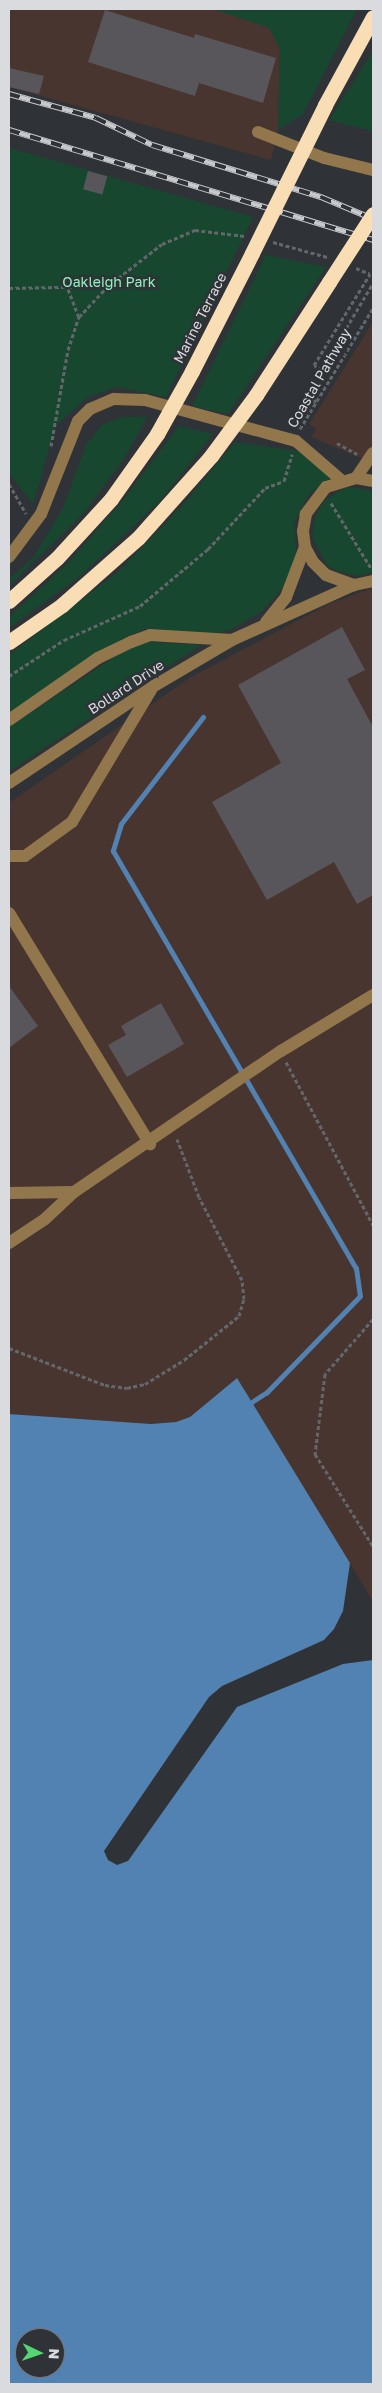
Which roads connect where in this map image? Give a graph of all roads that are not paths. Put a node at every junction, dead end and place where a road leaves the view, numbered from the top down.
1 (373, 17) edge
2 (258, 132) dead end
3 (373, 170) edge
4 (373, 214) edge
5 (373, 453) edge
6 (356, 478) junction
7 (340, 480) junction
8 (373, 481) edge
9 (305, 547) junction
10 (9, 557) edge
11 (372, 580) edge
12 (354, 585) junction
13 (9, 601) edge
14 (264, 624) junction
15 (232, 640) junction
16 (9, 642) edge
17 (154, 686) junction
18 (9, 720) edge
19 (9, 782) edge
20 (9, 856) edge
21 (9, 912) edge
22 (373, 995) edge
23 (150, 1144) junction
24 (74, 1192) junction
25 (9, 1193) edge
26 (9, 1243) edge

1 - 13 highway, Marine Terrace, bridge
2 - 3 lane
4 - 16 highway, bridge
5 - 6 lane
6 - 7 lane
6 - 8 lane
7 - 9 lane
7 - 10 lane
9 - 12 lane
9 - 14 lane, Bollard Drive
11 - 12 lane
12 - 14 lane, Bollard Drive
14 - 15 lane, Bollard Drive
15 - 17 lane, Bollard Drive
15 - 18 lane
17 - 19 lane, Bollard Drive
17 - 20 lane
21 - 23 lane
22 - 23 lane
23 - 24 lane
24 - 25 lane
24 - 26 lane

